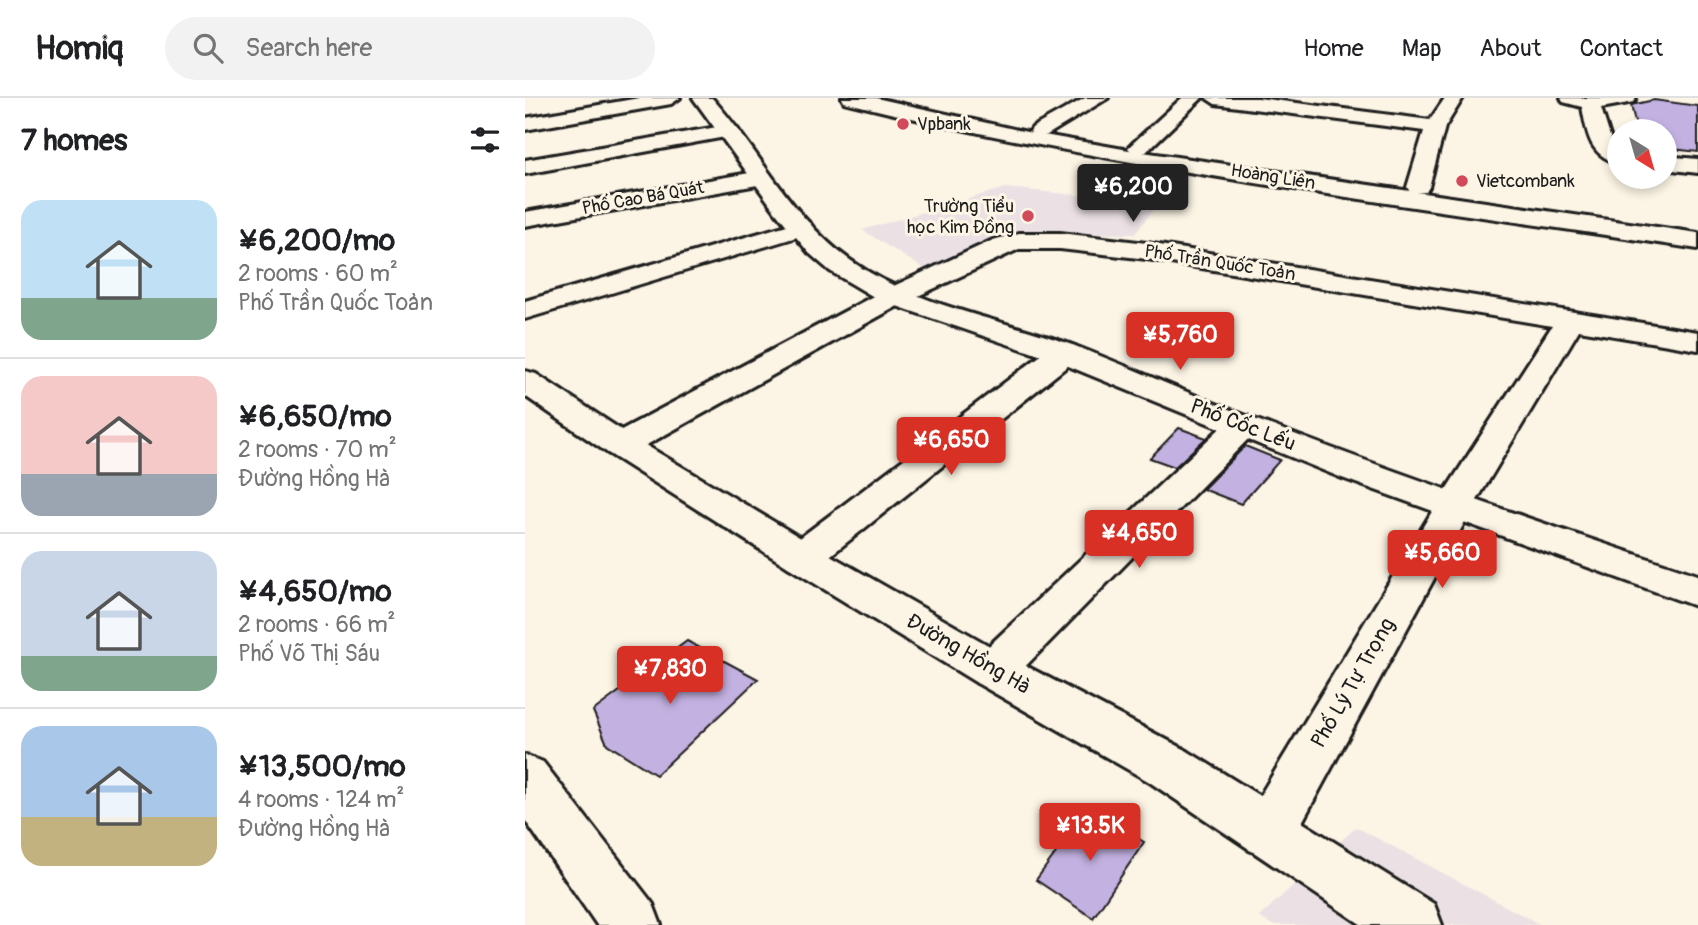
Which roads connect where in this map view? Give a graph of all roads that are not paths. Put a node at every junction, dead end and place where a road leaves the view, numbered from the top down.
1 (671, 98) edge
2 (702, 98) edge
3 (851, 98) edge
4 (888, 98) edge
5 (1099, 98) edge
6 (1193, 98) edge
7 (1215, 98) edge
8 (1454, 98) edge
9 (1567, 98) edge
10 (1627, 98) edge
11 (1594, 104) junction
12 (525, 124) edge
13 (1435, 127) junction
14 (729, 131) junction
15 (1040, 131) junction
16 (1607, 151) edge
17 (1134, 152) junction
18 (1677, 164) edge
19 (1698, 166) edge
20 (525, 167) edge
21 (761, 178) junction
22 (1416, 192) junction
23 (525, 219) edge
24 (801, 228) junction
25 (1698, 230) edge
26 (1698, 241) edge
27 (895, 296) junction
28 (525, 310) edge
29 (1570, 321) junction
30 (1698, 341) edge
31 (1064, 353) junction
32 (525, 381) edge
33 (1242, 426) junction
34 (620, 445) junction
35 (1455, 505) junction
36 (802, 557) junction
37 (1698, 591) edge
38 (993, 670) junction
39 (525, 778) edge
40 (1268, 832) junction
41 (632, 925) edge
42 (1413, 925) edge

1 - 12 street
2 - 14 street, Phố Cốc Lếu
3 - 17 street, Hoàng Liên
4 - 15 street, Hoàng Liên
5 - 15 street
6 - 17 street
7 - 13 street
8 - 13 street
9 - 11 street
10 - 11 street
11 - 16 street
13 - 22 street
14 - 20 street
14 - 21 street, Phố Cốc Lếu
15 - 17 street, Hoàng Liên
17 - 22 street, Hoàng Liên
18 - 19 street
21 - 23 street, Phố Cao Bá Quát
21 - 24 street, Phố Cốc Lếu
22 - 25 street, Hoàng Liên
22 - 26 street, Hoàng Liên
24 - 27 street, Phố Cốc Lếu
24 - 28 street
27 - 29 street, Phố Trần Quốc Toản
27 - 31 street, Phố Cốc Lếu
27 - 34 street, Phố Trần Quốc Toản
29 - 30 street, Phố Trần Quốc Toản
29 - 35 street, Phố Lý Tự Trọng
31 - 33 street, Phố Cốc Lếu
31 - 36 street
32 - 34 street, Đường Hồng Hà
33 - 35 street, Phố Cốc Lếu
33 - 38 street
34 - 36 street, Đường Hồng Hà
35 - 37 street, Phố Cốc Lếu
35 - 40 street, Phố Lý Tự Trọng
36 - 38 street, Đường Hồng Hà
38 - 40 street, Đường Hồng Hà
39 - 41 street
40 - 42 street, Đường Hồng Hà

